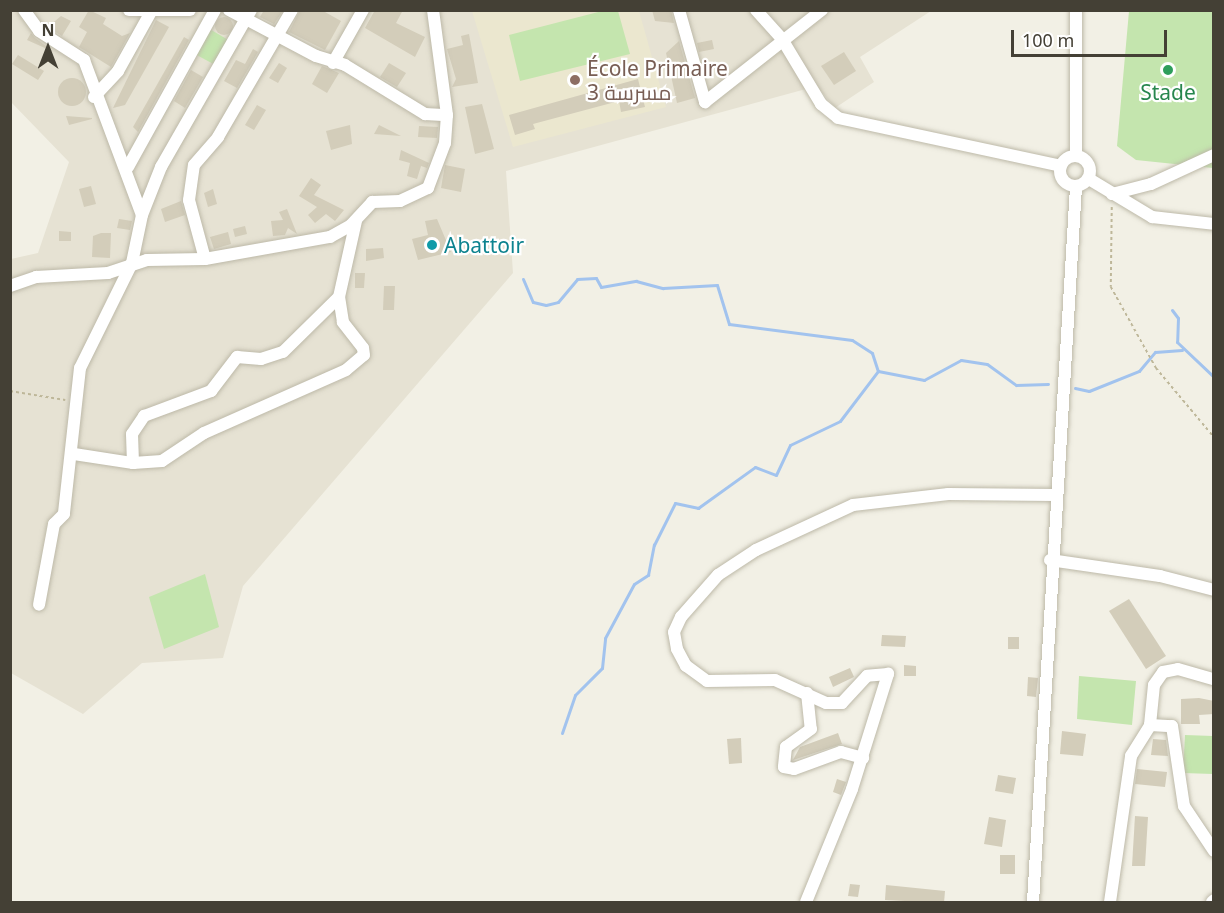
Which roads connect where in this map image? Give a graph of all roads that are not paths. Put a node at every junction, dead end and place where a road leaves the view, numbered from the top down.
1 (24, 10) edge
2 (129, 10) edge
3 (189, 10) edge
4 (215, 10) edge
5 (229, 10) edge
6 (292, 10) edge
7 (363, 10) edge
8 (679, 10) edge
9 (756, 10) edge
10 (822, 10) edge
11 (1076, 10) edge
12 (431, 11) edge
13 (151, 12) edge
14 (248, 15) edge
15 (276, 37) junction
16 (783, 39) junction
17 (333, 63) junction
18 (94, 97) junction
19 (447, 115) junction
20 (1214, 155) edge
21 (1076, 156) junction
22 (1061, 166) junction
23 (128, 167) junction
24 (1089, 179) junction
25 (1076, 186) junction
26 (1112, 194) junction
27 (142, 215) junction
28 (356, 221) junction
29 (1214, 225) edge
30 (205, 259) junction
31 (132, 263) junction
32 (10, 286) edge
33 (339, 297) junction
34 (74, 454) junction
35 (133, 463) junction
36 (1055, 495) junction
37 (1050, 560) junction
38 (1214, 590) edge
39 (39, 605) dead end
40 (1214, 679) edge
41 (807, 693) junction
42 (1150, 724) junction
43 (863, 758) junction
44 (1214, 851) edge
45 (806, 903) edge
46 (1033, 903) edge
47 (1110, 903) edge

1 - 18 street
2 - 13 street
3 - 13 street
4 - 23 street
5 - 14 street
6 - 15 street
7 - 17 street
8 - 16 street
9 - 16 street
10 - 16 street
11 - 21 street
12 - 19 street
13 - 18 street
14 - 15 street
14 - 27 street
15 - 17 street
15 - 30 street
16 - 22 street
17 - 19 street
18 - 23 street
19 - 28 street
20 - 26 street
21 - 22 street
21 - 24 street
22 - 25 street
23 - 27 street
24 - 25 street
24 - 26 street
25 - 36 street
26 - 29 street
27 - 31 street
28 - 30 street
28 - 33 street
30 - 31 street
31 - 32 street
31 - 34 street
33 - 35 street
33 - 35 street
34 - 35 street
34 - 39 street
36 - 37 street
36 - 41 street
37 - 38 street
37 - 46 street
40 - 42 street
41 - 43 street
41 - 43 street
42 - 44 street
42 - 47 street
43 - 45 street

